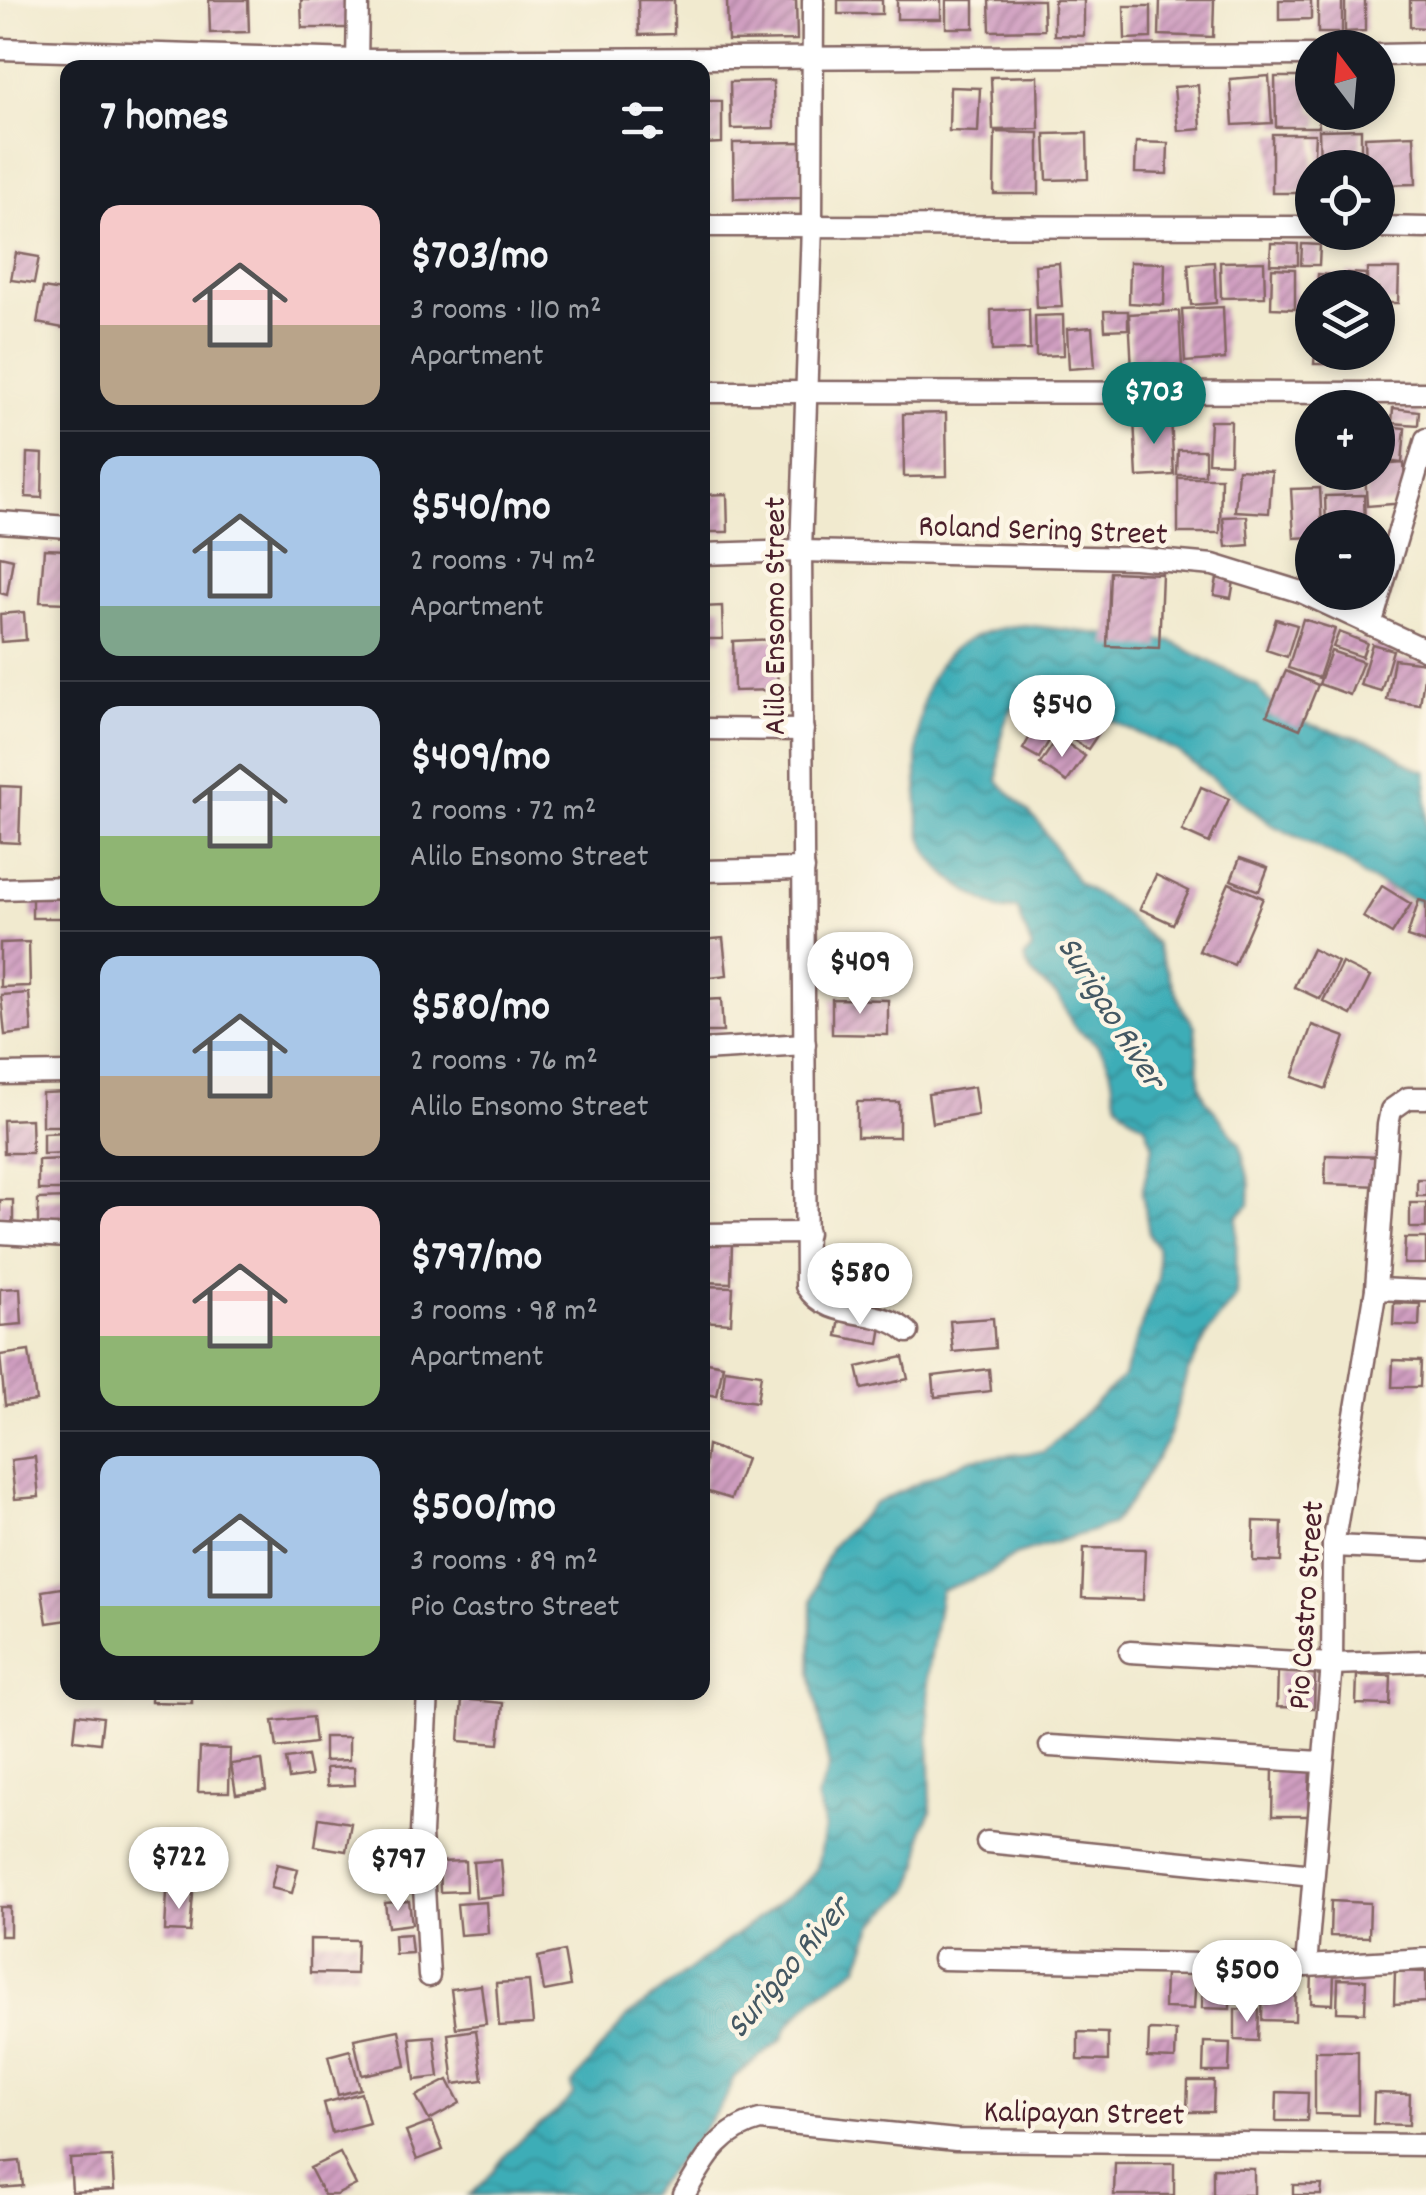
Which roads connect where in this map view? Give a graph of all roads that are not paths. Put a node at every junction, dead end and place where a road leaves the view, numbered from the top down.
1 (358, 0) edge
2 (812, 0) edge
3 (0, 49) edge
4 (1395, 54) edge
5 (1426, 54) edge
6 (1295, 55) edge
7 (813, 56) junction
8 (262, 60) edge
9 (357, 60) edge
10 (585, 60) edge
11 (812, 225) junction
12 (710, 226) edge
13 (1295, 227) edge
14 (1395, 227) edge
15 (1426, 228) edge
16 (710, 392) edge
17 (1426, 393) edge
18 (806, 394) junction
19 (1426, 439) edge
20 (0, 522) edge
21 (60, 526) edge
22 (801, 551) junction
23 (710, 554) edge
24 (1371, 625) junction
25 (1426, 650) edge
26 (710, 729) edge
27 (803, 730) junction
28 (804, 869) junction
29 (710, 872) edge
30 (60, 887) edge
31 (0, 889) edge
32 (805, 1044) junction
33 (710, 1050) edge
34 (60, 1073) edge
35 (0, 1074) edge
36 (1426, 1098) edge
37 (0, 1233) edge
38 (807, 1233) junction
39 (710, 1234) edge
40 (60, 1237) edge
41 (1376, 1290) junction
42 (1426, 1291) edge
43 (908, 1332) dead end
44 (1333, 1546) junction
45 (1426, 1550) edge
46 (1130, 1652) dead end
47 (1426, 1662) edge
48 (1332, 1664) junction
49 (428, 1700) edge
50 (1050, 1746) dead end
51 (1322, 1762) junction
52 (987, 1842) dead end
53 (1313, 1875) junction
54 (943, 1959) dead end
55 (1426, 1959) edge
56 (1306, 1966) junction
57 (429, 1976) dead end
58 (1426, 2146) edge
59 (684, 2195) edge

1 - 9 street
2 - 7 street, Alilo Ensomo Street
3 - 8 street
4 - 5 street
6 - 7 street
7 - 10 street
7 - 11 street, Alilo Ensomo Street
11 - 12 street
11 - 13 street
11 - 18 street, Alilo Ensomo Street
14 - 15 street
16 - 18 street
17 - 18 street
18 - 22 street, Alilo Ensomo Street
19 - 24 street
20 - 21 street
22 - 23 street, Roland Sering Street
22 - 24 street, Roland Sering Street
22 - 27 street, Alilo Ensomo Street
24 - 25 street, Roland Sering Street
26 - 27 street
27 - 28 street, Alilo Ensomo Street
28 - 29 street
28 - 32 street, Alilo Ensomo Street
30 - 31 street
32 - 33 street
32 - 38 street, Alilo Ensomo Street
34 - 35 street
36 - 41 street, Pio Castro Street
37 - 40 street
38 - 39 street
38 - 43 street, Alilo Ensomo Street
41 - 42 street
41 - 44 street, Pio Castro Street
44 - 45 street
44 - 48 street, Pio Castro Street
46 - 48 street
47 - 48 street
48 - 51 street, Pio Castro Street
49 - 57 street
50 - 51 street
51 - 53 street, Pio Castro Street
52 - 53 street
53 - 56 street, Pio Castro Street
54 - 56 street
55 - 56 street
58 - 59 street, Kalipayan Street

